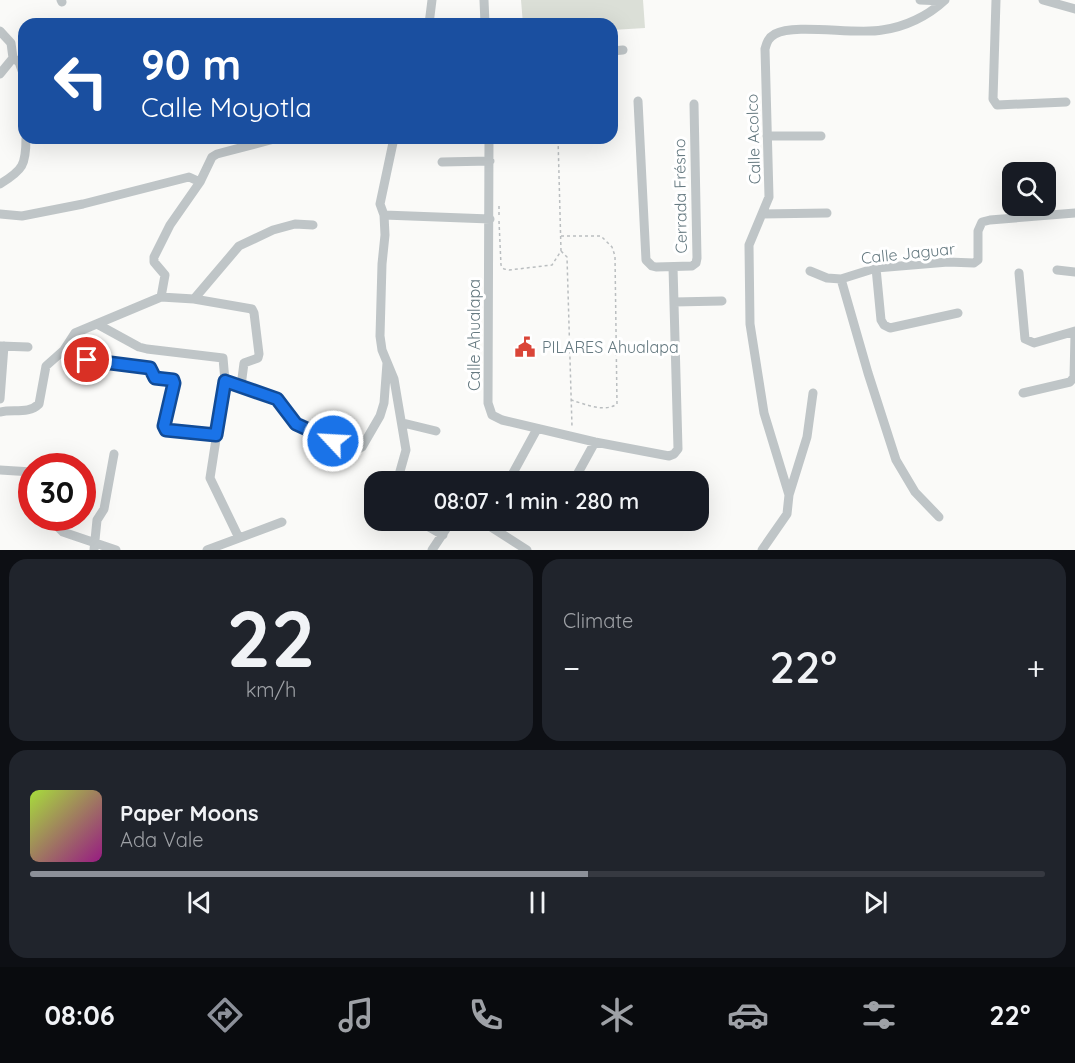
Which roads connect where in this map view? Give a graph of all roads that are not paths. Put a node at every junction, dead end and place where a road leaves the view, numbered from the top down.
1 (432, 0) edge
2 (484, 0) edge
3 (920, 0) edge
4 (996, 0) edge
5 (1043, 0) edge
6 (944, 1) edge
7 (1075, 9) edge
8 (430, 18) edge
9 (485, 18) edge
10 (0, 31) edge
11 (618, 50) edge
12 (622, 50) dead end
13 (13, 58) junction
14 (18, 61) edge
15 (0, 74) edge
16 (638, 101) dead end
17 (1066, 102) dead end
18 (694, 104) dead end
19 (767, 136) junction
20 (820, 136) dead end
21 (26, 144) edge
22 (255, 144) edge
23 (393, 144) edge
24 (489, 144) edge
25 (490, 161) junction
26 (442, 162) dead end
27 (200, 182) junction
28 (0, 184) edge
29 (827, 213) dead end
30 (1075, 213) edge
31 (0, 214) edge
32 (762, 214) junction
33 (384, 215) junction
34 (490, 219) junction
35 (313, 225) dead end
36 (673, 267) junction
37 (876, 268) junction
38 (1057, 270) dead end
39 (810, 272) dead end
40 (1075, 272) edge
41 (1019, 273) dead end
42 (841, 279) junction
43 (161, 297) junction
44 (194, 299) junction
45 (722, 301) dead end
46 (674, 302) junction
47 (958, 313) dead end
48 (97, 324) junction
49 (1075, 333) edge
50 (2, 346) edge
51 (28, 347) dead end
52 (87, 360) dead end
53 (387, 363) junction
54 (225, 381) junction
55 (241, 386) junction
56 (813, 393) dead end
57 (1023, 393) dead end
58 (0, 399) edge
59 (0, 412) edge
60 (402, 423) junction
61 (537, 429) junction
62 (436, 431) dead end
63 (216, 435) junction
64 (595, 442) junction
65 (114, 453) dead end
66 (0, 470) edge
67 (18, 471) edge
68 (400, 471) edge
69 (514, 471) edge
70 (579, 471) edge
71 (789, 495) junction
72 (939, 517) dead end
73 (282, 522) dead end
74 (62, 531) edge
75 (436, 531) edge
76 (445, 531) edge
77 (499, 531) edge
78 (443, 535) junction
79 (239, 538) junction
80 (94, 547) edge
81 (212, 549) edge
82 (116, 550) edge
83 (432, 550) edge
84 (527, 550) edge
85 (762, 550) edge

1 - 8 street
2 - 9 street
3 - 6 street
4 - 17 street
5 - 7 street
6 - 19 street, Calle Acolco
10 - 13 street
11 - 12 street
13 - 14 street
13 - 15 street
16 - 36 street
18 - 36 street, Cerrada Frésno
19 - 20 street
19 - 32 street, Calle Acolco
21 - 28 street
22 - 27 street
23 - 33 street
24 - 25 street, Calle Ahualapa
25 - 26 street
25 - 34 street, Calle Ahualapa
27 - 31 street
27 - 43 street
29 - 32 street
30 - 37 street, Calle Jaguar
32 - 71 street, Calle Acolco
33 - 34 street
33 - 53 street
34 - 61 street, Calle Ahualapa
35 - 44 street
36 - 46 street
37 - 42 street, Calle Jaguar
37 - 47 street
38 - 40 street
39 - 42 street
41 - 49 street
42 - 72 street
43 - 44 street
43 - 48 street
44 - 55 street
45 - 46 street
46 - 64 street, Calle Ahualapa
48 - 54 street
48 - 59 street
49 - 57 street
50 - 51 street
50 - 58 street
52 - 63 street
53 - 55 street
53 - 60 street
54 - 55 street
54 - 63 street
56 - 71 street
60 - 62 street
60 - 68 street
61 - 64 street, Calle Ahualapa
61 - 69 street
63 - 79 street
64 - 70 street
65 - 80 street
66 - 67 street
71 - 85 street
73 - 79 street
74 - 80 street
75 - 78 street
76 - 78 street
77 - 84 street
78 - 83 street
79 - 81 street
80 - 82 street

